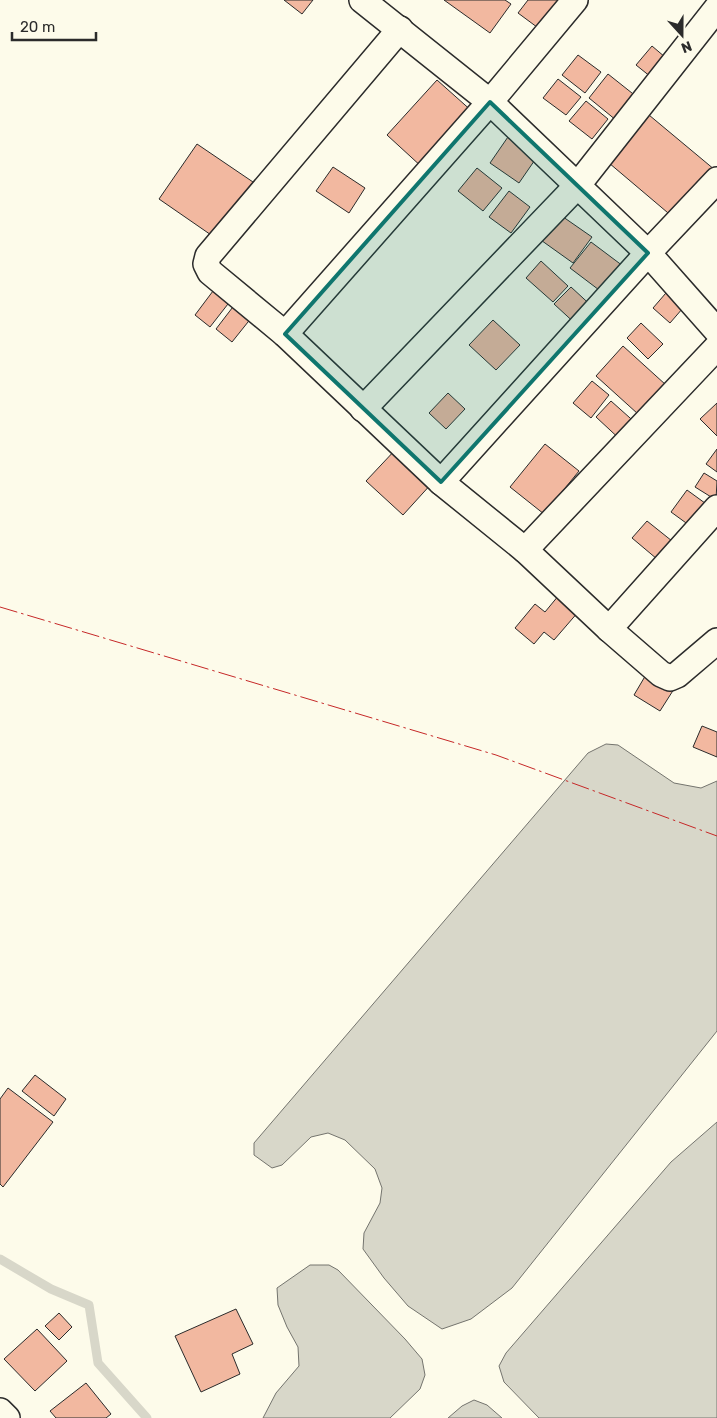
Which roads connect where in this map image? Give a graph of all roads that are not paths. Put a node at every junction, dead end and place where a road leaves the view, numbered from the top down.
1 (362, 0) edge
2 (575, 0) edge
3 (717, 8) edge
4 (400, 29) junction
5 (490, 102) junction
6 (717, 180) edge
7 (577, 186) junction
8 (648, 253) junction
9 (717, 331) edge
10 (284, 334) junction
11 (717, 347) edge
12 (363, 409) junction
13 (441, 482) junction
14 (717, 508) edge
15 (525, 550) junction
16 (609, 629) junction
17 (717, 641) edge
18 (0, 1411) edge
19 (7, 1418) edge

1 - 4 street
2 - 5 street
3 - 7 street
4 - 5 street
4 - 10 street
5 - 7 street
5 - 10 street
6 - 8 street
7 - 8 street
7 - 12 street
8 - 9 street
8 - 13 street
10 - 12 street
11 - 15 street
12 - 13 street
13 - 15 street
14 - 16 street
15 - 16 street
16 - 17 street
18 - 19 street

